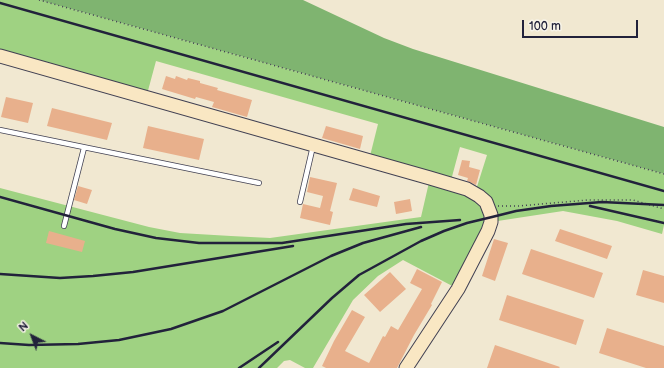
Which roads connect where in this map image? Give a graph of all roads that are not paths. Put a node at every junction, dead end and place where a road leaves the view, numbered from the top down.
1 (0, 56) edge
2 (0, 130) edge
3 (314, 144) junction
4 (84, 148) junction
5 (259, 183) dead end
6 (300, 202) dead end
7 (64, 226) dead end
8 (406, 368) edge

1 - 3 street
2 - 4 lane
3 - 6 lane
3 - 8 street
4 - 5 lane
4 - 7 lane

